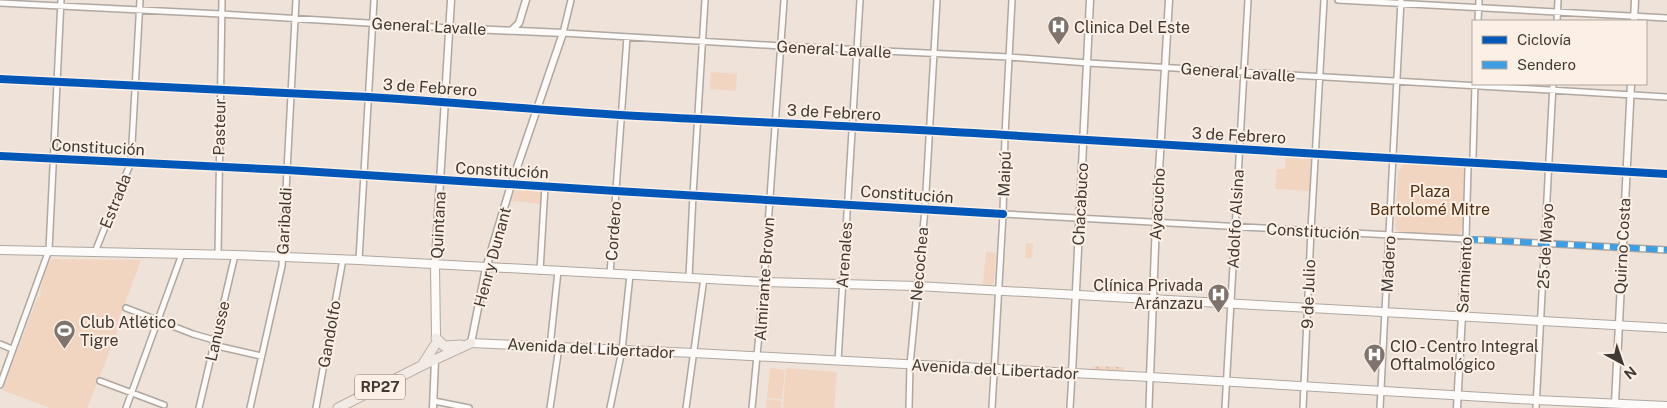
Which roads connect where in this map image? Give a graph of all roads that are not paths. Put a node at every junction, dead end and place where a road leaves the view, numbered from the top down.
1 (140, 0) edge
2 (222, 0) edge
3 (296, 0) edge
4 (374, 0) edge
5 (451, 0) edge
6 (526, 0) edge
7 (572, 0) edge
8 (706, 0) edge
9 (784, 0) edge
10 (860, 0) edge
11 (937, 0) edge
12 (1012, 0) edge
13 (1090, 0) edge
14 (1169, 0) edge
15 (1248, 0) edge
16 (1324, 0) edge
17 (1338, 0) edge
18 (1479, 0) edge
19 (1558, 0) edge
20 (1635, 0) edge
21 (1401, 1) edge
22 (0, 3) edge
23 (60, 3) edge
24 (1478, 7) junction
25 (140, 10) junction
26 (1558, 11) junction
27 (222, 14) junction
28 (295, 18) junction
29 (1667, 18) edge
30 (1634, 19) edge
31 (1478, 20) edge
32 (1557, 20) edge
33 (372, 23) junction
34 (519, 23) junction
35 (449, 28) junction
36 (511, 31) junction
37 (525, 32) junction
38 (563, 33) junction
39 (627, 37) junction
40 (703, 42) junction
41 (780, 46) junction
42 (858, 50) junction
43 (935, 54) junction
44 (1009, 57) junction
45 (1088, 63) junction
46 (1166, 67) junction
47 (1244, 72) junction
48 (1319, 77) junction
49 (0, 79) edge
50 (1397, 81) junction
51 (57, 82) junction
52 (1472, 84) edge
53 (136, 85) junction
54 (1475, 85) edge
55 (1501, 85) edge
56 (1631, 85) edge
57 (1553, 87) edge
58 (220, 89) junction
59 (292, 93) junction
60 (1630, 95) junction
61 (368, 97) junction
62 (1667, 97) edge
63 (445, 102) junction
64 (537, 109) junction
65 (621, 115) junction
66 (698, 118) junction
67 (775, 122) junction
68 (853, 128) junction
69 (930, 131) junction
70 (1005, 135) junction
71 (1084, 140) junction
72 (1160, 145) junction
73 (1239, 149) junction
74 (1316, 153) junction
75 (0, 156) edge
76 (52, 159) junction
77 (1393, 159) junction
78 (131, 162) junction
79 (1470, 162) junction
80 (219, 167) junction
81 (1549, 167) junction
82 (287, 170) junction
83 (1626, 172) junction
84 (1667, 174) edge
85 (364, 175) junction
86 (440, 180) junction
87 (511, 185) junction
88 (545, 186) junction
89 (616, 191) junction
90 (693, 195) junction
91 (769, 200) junction
92 (848, 204) junction
93 (925, 209) junction
94 (1003, 214) junction
95 (1080, 218) junction
96 (1156, 222) junction
97 (1235, 227) junction
98 (1311, 230) junction
99 (1389, 236) junction
100 (1466, 239) junction
101 (1544, 243) junction
102 (1622, 247) junction
103 (0, 250) edge
104 (49, 250) junction
105 (1667, 250) edge
106 (95, 252) junction
107 (182, 254) junction
108 (218, 255) junction
109 (235, 255) junction
110 (282, 257) junction
111 (342, 259) junction
112 (359, 260) junction
113 (436, 264) junction
114 (486, 268) junction
115 (540, 270) junction
116 (558, 272) junction
117 (610, 274) junction
118 (630, 275) junction
119 (689, 277) junction
120 (704, 278) junction
121 (764, 282) junction
122 (842, 285) junction
123 (917, 286) junction
124 (999, 292) junction
125 (1076, 296) junction
126 (1154, 300) junction
127 (1231, 303) junction
128 (126, 308) dead end
129 (1308, 308) junction
130 (1386, 313) junction
131 (1462, 318) junction
132 (158, 321) junction
133 (1541, 322) junction
134 (1618, 326) junction
135 (1667, 328) edge
136 (214, 342) junction
137 (435, 342) junction
138 (471, 343) junction
139 (0, 344) edge
140 (550, 347) junction
141 (559, 347) junction
142 (12, 349) junction
143 (622, 350) junction
144 (694, 353) junction
145 (260, 356) junction
146 (758, 357) junction
147 (435, 360) junction
148 (838, 361) junction
149 (910, 365) junction
150 (421, 366) junction
151 (994, 370) junction
152 (1072, 374) junction
153 (1150, 377) junction
154 (100, 381) dead end
155 (1226, 382) junction
156 (0, 385) edge
157 (1304, 386) junction
158 (1381, 391) junction
159 (131, 393) junction
160 (1458, 396) junction
161 (433, 404) edge
162 (1536, 404) edge
163 (164, 405) dead end
164 (1615, 406) edge
165 (1667, 406) edge
166 (126, 408) edge
167 (199, 408) edge
168 (250, 408) edge
169 (316, 408) edge
170 (338, 408) edge
171 (469, 408) edge
172 (550, 408) edge
173 (610, 408) edge
174 (686, 408) edge
175 (752, 408) edge
176 (909, 408) edge
177 (992, 408) edge
178 (1070, 408) edge
179 (1149, 408) edge
180 (1225, 408) edge
181 (1303, 408) edge
182 (1380, 408) edge
183 (1457, 408) edge

1 - 25 street, Estrada
2 - 27 street, Pasteur
3 - 28 street, Garibaldi
4 - 33 street
5 - 35 street, Quintana
6 - 34 street
7 - 38 street, Henry Dunant
8 - 40 street
9 - 41 street, Almirante Brown
10 - 42 street, Arenales
11 - 43 street, Necochea
12 - 44 street, Maipú
13 - 45 street, Chacabuco
14 - 46 street, Ayacucho
15 - 47 street, Adolfo Alsina
16 - 48 street, 9 de Julio
17 - 21 street
18 - 24 street
19 - 26 street
20 - 30 street
21 - 24 street
21 - 50 street, Madero
22 - 23 street, General Lavalle
23 - 25 street, General Lavalle
23 - 51 street
24 - 26 street
24 - 31 street
25 - 27 street, General Lavalle
25 - 53 street, Estrada
26 - 30 street
26 - 32 street
27 - 28 street, General Lavalle
27 - 58 street, Pasteur
28 - 33 street, General Lavalle
28 - 59 street, Garibaldi
29 - 30 street
33 - 35 street, General Lavalle
33 - 61 street
34 - 36 street
34 - 37 street
35 - 36 street, General Lavalle
35 - 63 street, Quintana
36 - 37 street, General Lavalle
37 - 38 street, General Lavalle
38 - 39 street, General Lavalle
38 - 64 street, Henry Dunant
39 - 40 street, General Lavalle
39 - 65 street, Cordero
40 - 41 street, General Lavalle
40 - 66 street
41 - 42 street, General Lavalle
41 - 67 street, Almirante Brown
42 - 43 street, General Lavalle
42 - 68 street, Arenales
43 - 44 street, General Lavalle
43 - 69 street, Necochea
44 - 45 street, General Lavalle
44 - 70 street, Maipú
45 - 46 street, General Lavalle
45 - 71 street, Chacabuco
46 - 47 street, General Lavalle
46 - 72 street, Ayacucho
47 - 48 street, General Lavalle
47 - 73 street, Adolfo Alsina
48 - 50 street, General Lavalle
48 - 74 street, 9 de Julio
49 - 51 street, 3 de Febrero
50 - 52 street, General Lavalle
50 - 77 street, Madero
51 - 53 street, 3 de Febrero
51 - 76 street
53 - 58 street, 3 de Febrero
53 - 78 street, Estrada
54 - 79 street, Sarmiento
55 - 57 street, General Lavalle
56 - 60 street, Quirno Costa
57 - 60 street, General Lavalle
57 - 81 street, 25 de Mayo
58 - 59 street, 3 de Febrero
58 - 80 street, Pasteur
59 - 61 street, 3 de Febrero
59 - 82 street, Garibaldi
60 - 62 street, General Lavalle
60 - 83 street, Quirno Costa
61 - 63 street, 3 de Febrero
61 - 85 street
63 - 64 street, 3 de Febrero
63 - 86 street, Quintana
64 - 65 street, 3 de Febrero
64 - 87 street, Henry Dunant
65 - 66 street, 3 de Febrero
65 - 89 street, Cordero
66 - 67 street, 3 de Febrero
66 - 90 street
67 - 68 street, 3 de Febrero
67 - 91 street, Almirante Brown
68 - 69 street, 3 de Febrero
68 - 92 street, Arenales
69 - 70 street, 3 de Febrero
69 - 93 street, Necochea
70 - 71 street, 3 de Febrero
70 - 94 street, Maipú
71 - 72 street, 3 de Febrero
71 - 95 street, Chacabuco
72 - 73 street, 3 de Febrero
72 - 96 street, Ayacucho
73 - 74 street, 3 de Febrero
73 - 97 street, Adolfo Alsina
74 - 77 street, 3 de Febrero
74 - 98 street, 9 de Julio
75 - 76 street, Constitución
76 - 78 street, Constitución
76 - 104 street
77 - 79 street, 3 de Febrero
77 - 99 street, Madero
78 - 80 street, Constitución
78 - 106 street, Estrada
79 - 81 street, 3 de Febrero
79 - 100 street, Sarmiento
80 - 82 street, Constitución
80 - 108 street, Pasteur
81 - 83 street, 3 de Febrero
81 - 101 street, 25 de Mayo
82 - 85 street, Constitución
82 - 110 street, Garibaldi
83 - 84 street, 3 de Febrero
83 - 102 street, Quirno Costa
85 - 86 street, Constitución
85 - 112 street
86 - 87 street, Constitución
86 - 113 street, Quintana
87 - 88 street, Constitución
87 - 114 street, Henry Dunant
88 - 89 street, Constitución
88 - 115 street
89 - 90 street, Constitución
89 - 117 street, Cordero
90 - 91 street, Constitución
90 - 119 street
91 - 92 street, Constitución
91 - 121 street, Almirante Brown
92 - 93 street, Constitución
92 - 122 street, Arenales
93 - 94 street, Constitución
93 - 123 street, Necochea
94 - 95 street, Constitución
94 - 124 street, Maipú
95 - 96 street, Constitución
95 - 125 street, Chacabuco
96 - 97 street, Constitución
96 - 126 street, Ayacucho
97 - 98 street, Constitución
97 - 127 street, Adolfo Alsina
98 - 99 street, Constitución
98 - 129 street, 9 de Julio
99 - 100 street, Constitución
99 - 130 street, Madero
100 - 101 street, Constitución
100 - 131 street, Sarmiento
101 - 102 street, Constitución
101 - 133 street, 25 de Mayo
102 - 105 street, Constitución
102 - 134 street, Quirno Costa
103 - 104 main road
104 - 106 main road
104 - 142 street
106 - 107 main road
107 - 108 main road
107 - 132 street
108 - 109 main road
109 - 110 main road
109 - 136 street, Lanusse
110 - 111 main road
110 - 145 street, Garibaldi
111 - 112 main road
111 - 169 street, Gandolfo
112 - 113 main road
113 - 114 main road
113 - 137 main road, Quintana
114 - 115 main road
114 - 138 street, Henry Dunant
115 - 116 main road
116 - 117 main road
116 - 140 street
117 - 118 main road
118 - 119 main road
118 - 143 street, Cordero
119 - 120 main road
120 - 121 main road
120 - 144 street
121 - 122 main road
121 - 146 street, Almirante Brown
122 - 123 main road
122 - 148 street, Arenales
123 - 124 main road
123 - 149 street, Necochea
124 - 125 main road
124 - 151 street, Maipú
125 - 126 main road
125 - 152 street, Chacabuco
126 - 127 main road
126 - 153 street, Ayacucho
127 - 129 main road
127 - 155 street, Adolfo Alsina
128 - 132 street
129 - 130 main road
129 - 157 street, 9 de Julio
130 - 131 main road
130 - 158 street, Madero
131 - 133 main road
131 - 160 street, Sarmiento
132 - 136 street
132 - 159 street
133 - 134 main road
133 - 162 street, 25 de Mayo
134 - 135 main road
134 - 164 street, Quirno Costa
136 - 145 street
136 - 167 street, Lanusse
137 - 138 main road, RP27
137 - 147 main road, Quintana
137 - 150 main road, RP27
138 - 140 main road, Avenida del Libertador / RP27
138 - 147 main road, Avenida del Libertador / RP27
139 - 142 street
140 - 141 main road, Avenida del Libertador / RP27
141 - 143 main road, Avenida del Libertador / RP27
141 - 172 street
142 - 156 street
143 - 144 main road, Avenida del Libertador / RP27
143 - 173 street, Cordero
144 - 146 main road, Avenida del Libertador / RP27
144 - 174 street
145 - 168 street, Garibaldi
146 - 148 main road, Avenida del Libertador / RP27
146 - 175 street, Almirante Brown
147 - 150 main road, Avenida del Libertador / RP27
147 - 161 street
148 - 149 main road, Avenida del Libertador / RP27
149 - 151 main road, Avenida del Libertador / RP27
149 - 176 street, Necochea
150 - 170 main road, Avenida del Libertador / RP27
151 - 152 main road, Avenida del Libertador / RP27
151 - 177 street, Maipú
152 - 153 main road, Avenida del Libertador / RP27
152 - 178 street, Chacabuco
153 - 155 main road, Avenida del Libertador / RP27
153 - 179 street, Ayacucho
154 - 159 street
155 - 157 main road, Avenida del Libertador / RP27
155 - 180 street, Adolfo Alsina
157 - 158 main road, Avenida del Libertador / RP27
157 - 181 street, 9 de Julio
158 - 160 main road, Avenida del Libertador / RP27
158 - 182 street, Madero
159 - 163 street
159 - 166 street
160 - 162 main road, Avenida del Libertador / RP27
160 - 183 street, Sarmiento
161 - 171 street
162 - 164 main road, Avenida del Libertador / RP27
164 - 165 main road, Avenida del Libertador / RP27

